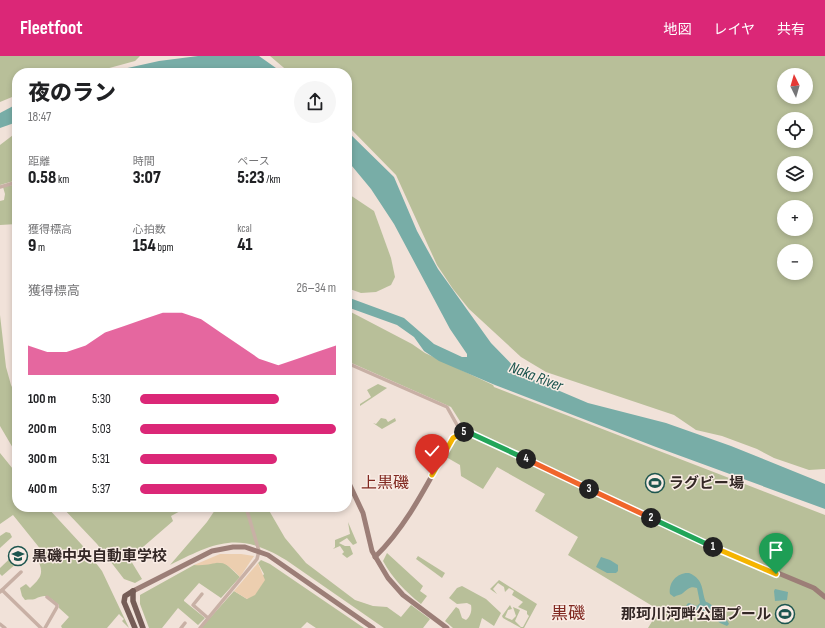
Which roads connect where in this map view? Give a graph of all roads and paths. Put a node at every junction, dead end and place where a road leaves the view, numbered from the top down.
1 (12, 183) edge
2 (0, 187) edge
3 (352, 365) edge
4 (461, 432) junction
5 (352, 490) edge
6 (247, 512) edge
7 (259, 551) junction
8 (375, 557) junction
9 (21, 572) dead end
10 (1, 591) edge
11 (133, 591) junction
12 (202, 594) dead end
13 (47, 596) dead end
14 (825, 597) edge
15 (208, 618) junction
16 (185, 623) dead end
17 (0, 624) edge
18 (5, 628) edge
19 (41, 628) edge
20 (45, 628) edge
21 (135, 628) edge
22 (143, 628) edge
23 (181, 628) edge
24 (200, 628) edge
25 (373, 628) edge
26 (447, 628) edge

1 - 2 street
3 - 4 street
4 - 8 street
4 - 14 street
5 - 8 street
6 - 7 street
7 - 11 street
7 - 15 street
7 - 25 street
8 - 26 street
9 - 10 street
10 - 19 street
11 - 21 main road
11 - 22 main road
12 - 15 street
13 - 20 street
15 - 24 street
16 - 23 street
17 - 18 street

